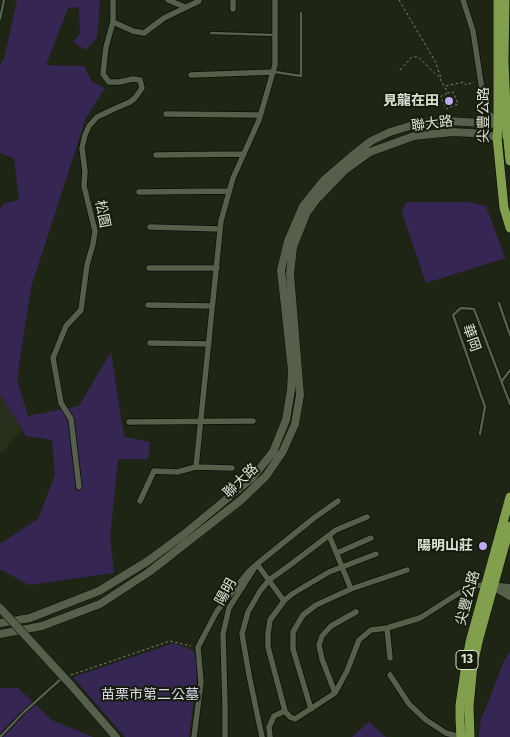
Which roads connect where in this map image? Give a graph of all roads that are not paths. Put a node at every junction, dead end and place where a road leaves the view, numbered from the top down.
1 (4, 0) edge
2 (113, 0) edge
3 (168, 0) edge
4 (199, 0) edge
5 (233, 0) edge
6 (275, 0) edge
7 (463, 0) edge
8 (498, 0) edge
9 (505, 0) edge
10 (185, 7) junction
11 (233, 10) dead end
12 (301, 13) dead end
13 (0, 19) edge
14 (112, 22) junction
15 (211, 33) dead end
16 (275, 35) junction
17 (273, 72) junction
18 (191, 75) dead end
19 (166, 114) dead end
20 (260, 115) junction
21 (498, 124) junction
22 (508, 131) edge
23 (497, 137) junction
24 (244, 154) junction
25 (156, 156) dead end
26 (510, 161) edge
27 (229, 191) junction
28 (139, 192) dead end
29 (150, 227) dead end
30 (510, 228) edge
31 (220, 229) junction
32 (149, 268) dead end
33 (216, 268) junction
34 (499, 303) dead end
35 (148, 305) dead end
36 (212, 306) junction
37 (510, 335) edge
38 (150, 343) dead end
39 (208, 344) junction
40 (510, 370) edge
41 (502, 381) junction
42 (510, 404) edge
43 (200, 421) junction
44 (253, 421) dead end
45 (129, 422) dead end
46 (480, 434) dead end
47 (196, 467) junction
48 (232, 468) dead end
49 (79, 487) dead end
50 (510, 497) edge
51 (140, 501) dead end
52 (338, 501) dead end
53 (367, 517) dead end
54 (510, 526) edge
55 (329, 535) junction
56 (186, 538) junction
57 (372, 538) dead end
58 (337, 553) junction
59 (376, 554) dead end
60 (257, 564) junction
61 (342, 567) junction
62 (407, 570) dead end
63 (269, 580) junction
64 (490, 586) junction
65 (510, 588) edge
66 (351, 589) junction
67 (510, 596) edge
68 (284, 601) junction
69 (0, 608) edge
70 (356, 612) dead end
71 (0, 623) edge
72 (387, 628) junction
73 (0, 634) edge
74 (390, 658) dead end
75 (390, 675) dead end
76 (63, 677) junction
77 (335, 693) junction
78 (311, 709) junction
79 (284, 711) junction
80 (465, 736) edge
81 (0, 737) edge
82 (116, 737) edge
83 (194, 737) edge
84 (225, 737) edge
85 (262, 737) edge
86 (270, 737) edge

1 - 13 lane
2 - 14 street, 松園
3 - 10 street
4 - 10 street
5 - 11 street
6 - 16 street
7 - 21 street
8 - 21 main road, 尖豐公路
9 - 22 main road, 尖豐公路
10 - 14 street
12 - 17 lane
14 - 49 street, 松園
15 - 16 lane
16 - 17 street
17 - 18 street
17 - 20 street
19 - 20 street
20 - 24 street
21 - 22 street
21 - 23 main road, 尖豐公路
21 - 56 street, 聯大路
22 - 23 street
22 - 26 main road, 尖豐公路
23 - 30 main road, 尖豐公路
23 - 56 street, 聯大路
24 - 25 street
24 - 27 street
27 - 28 street
27 - 31 street
29 - 31 street
31 - 33 street
32 - 33 street
33 - 36 street
34 - 37 lane
35 - 36 street
36 - 39 street
38 - 39 street
39 - 43 street
40 - 41 lane
41 - 42 lane, 華岡
41 - 46 lane, 華岡
43 - 44 street
43 - 45 street
43 - 47 street
47 - 48 street
47 - 51 street
50 - 64 main road, 尖豐公路 / 13
52 - 60 street, 陽明
53 - 55 street, 陽明
54 - 64 main road, 尖豐公路 / 13
55 - 58 street
55 - 63 street, 陽明
56 - 71 street, 聯大路
56 - 73 street, 聯大路
57 - 58 street
58 - 61 street
59 - 61 street
60 - 63 street
60 - 83 street
60 - 84 street, 陽明
61 - 66 street
61 - 68 street
62 - 66 street
63 - 68 street
63 - 85 street, 陽明
64 - 65 street
64 - 67 street
64 - 72 street
64 - 80 main road, 尖豐公路 / 13
66 - 78 street
68 - 79 street
69 - 76 street, bridge
70 - 77 street
72 - 74 street
72 - 77 street
75 - 80 street
76 - 81 lane
76 - 82 street, bridge
77 - 78 street
78 - 79 street
79 - 86 street

